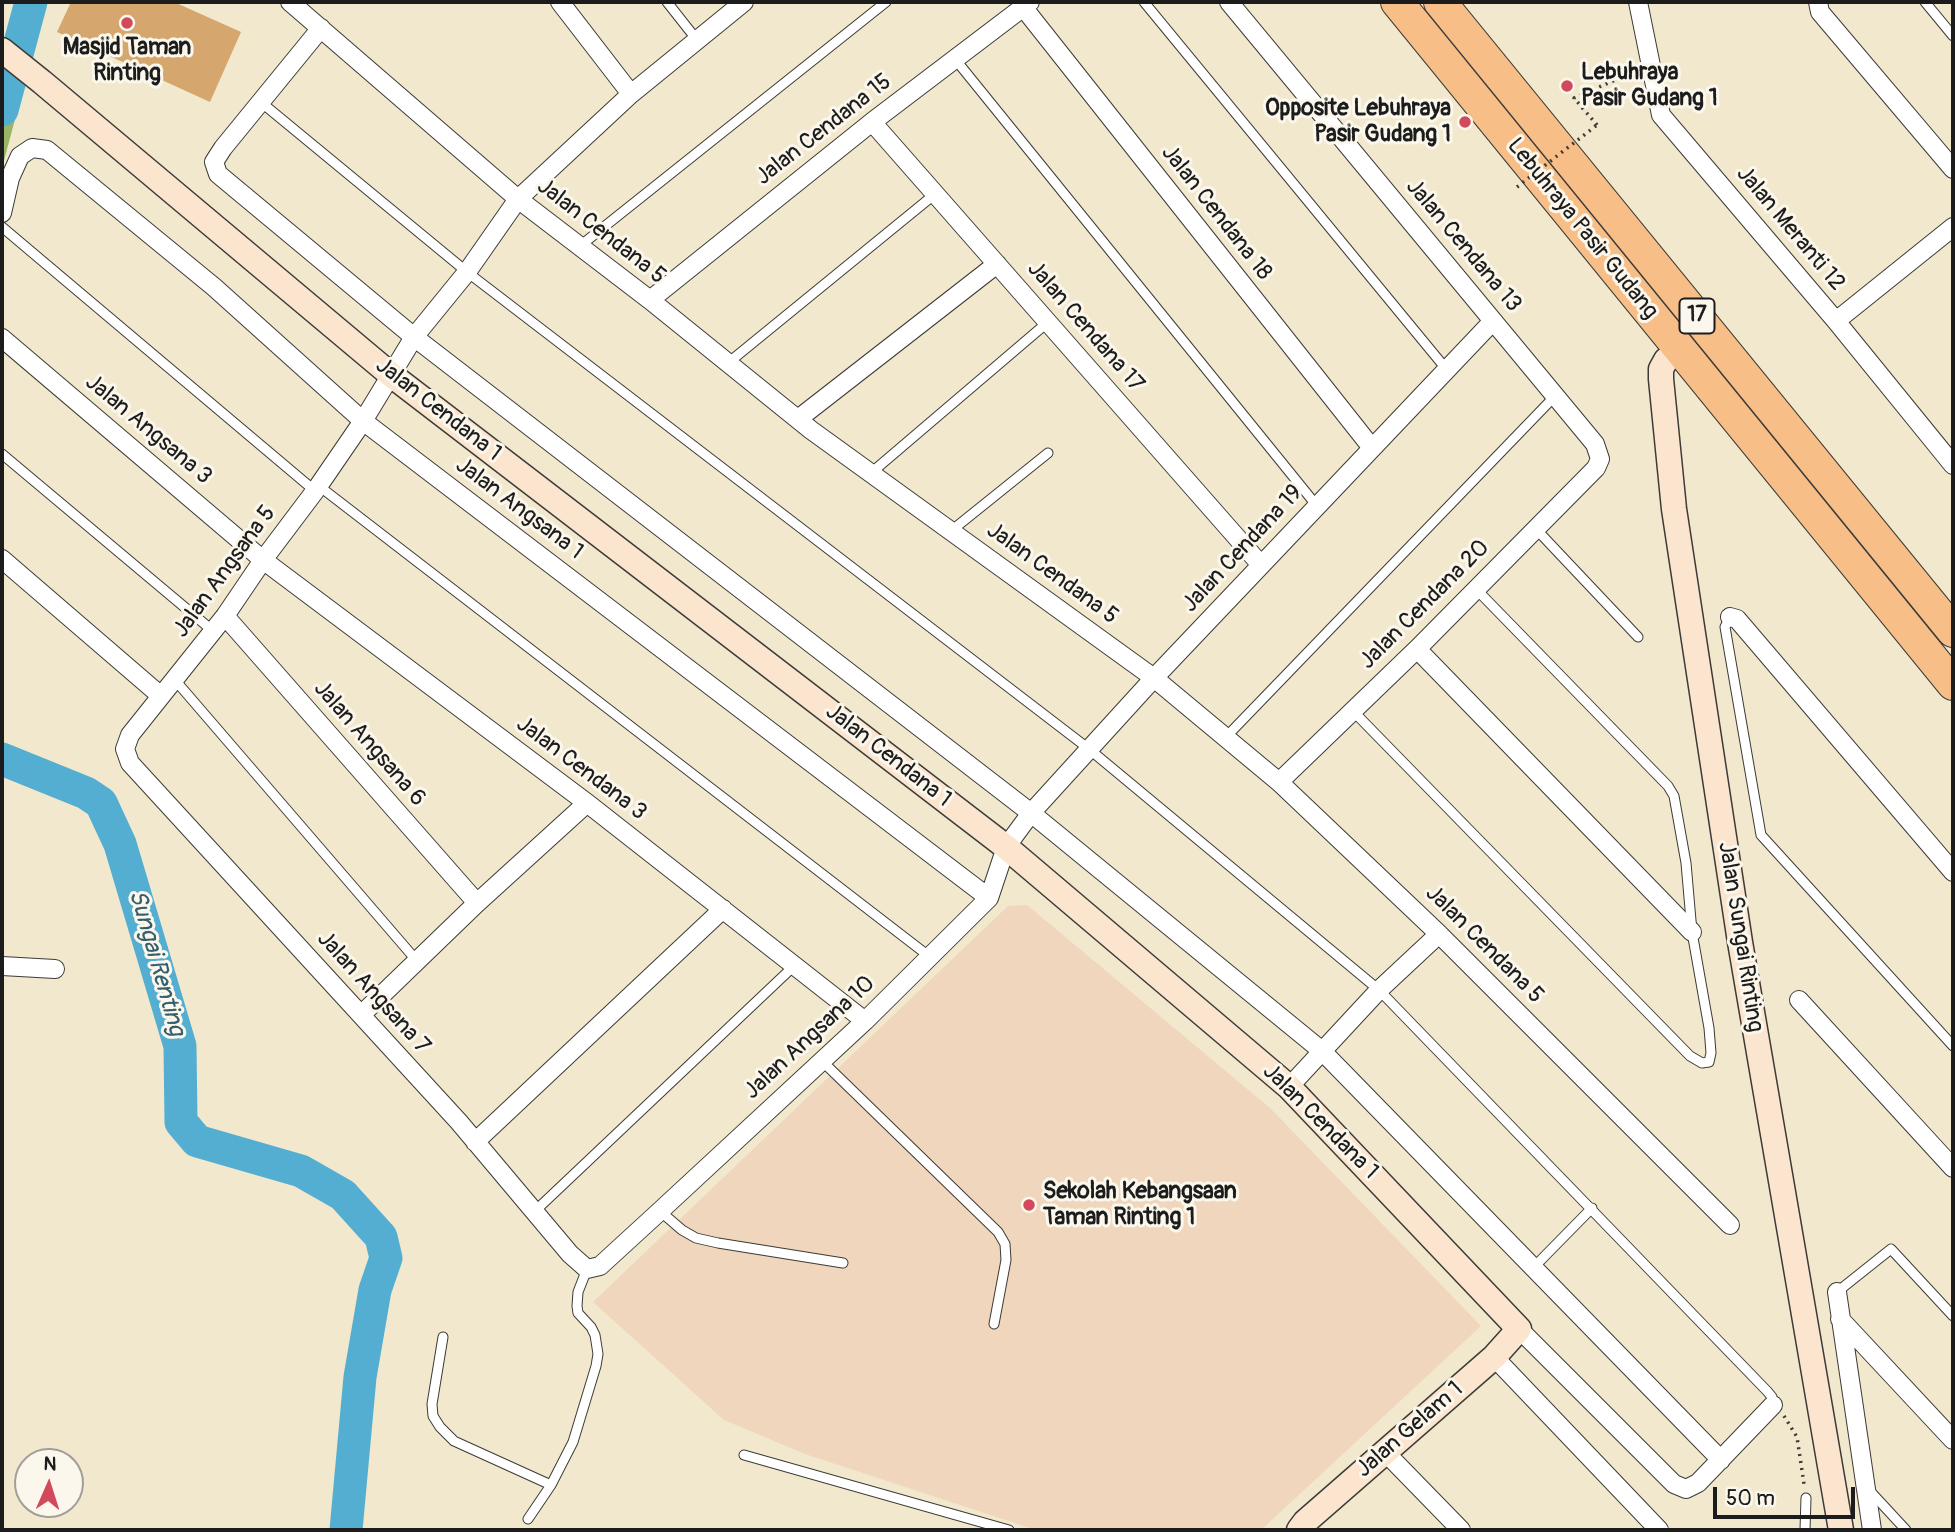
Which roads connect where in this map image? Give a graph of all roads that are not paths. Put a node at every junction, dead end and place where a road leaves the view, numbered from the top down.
1 (560, 2) edge
2 (667, 2) edge
3 (744, 2) edge
4 (886, 2) edge
5 (1144, 2) edge
6 (1229, 2) edge
7 (1397, 2) edge
8 (1440, 2) edge
9 (1638, 2) edge
10 (1818, 2) edge
11 (1925, 2) edge
12 (299, 5) edge
13 (1026, 5) edge
14 (321, 28) junction
15 (1953, 36) edge
16 (697, 40) junction
17 (2, 50) edge
18 (955, 60) junction
19 (631, 94) junction
20 (262, 103) junction
21 (872, 122) junction
22 (1953, 170) edge
23 (935, 194) junction
24 (518, 199) junction
25 (2, 213) edge
26 (2, 227) edge
27 (1953, 227) edge
28 (580, 246) junction
29 (997, 264) junction
30 (467, 272) junction
31 (650, 300) junction
32 (1493, 321) junction
33 (1836, 321) junction
34 (1048, 322) junction
35 (414, 337) junction
36 (2, 338) edge
37 (1680, 350) junction
38 (728, 363) junction
39 (1447, 370) junction
40 (390, 374) junction
41 (1555, 396) junction
42 (798, 419) junction
43 (363, 421) junction
44 (1371, 448) junction
45 (1048, 453) dead end
46 (2, 454) edge
47 (1600, 459) joint
48 (1953, 465) edge
49 (871, 473) junction
50 (317, 489) junction
51 (1317, 506) junction
52 (1536, 529) junction
53 (951, 531) junction
54 (2, 559) edge
55 (263, 560) junction
56 (1261, 565) junction
57 (1476, 589) junction
58 (225, 617) junction
59 (1730, 617) joint
60 (213, 631) junction
61 (1953, 631) edge
62 (1638, 638) dead end
63 (1417, 649) junction
64 (1154, 678) junction
65 (174, 680) junction
66 (1953, 684) edge
67 (161, 696) junction
68 (1353, 711) junction
69 (1226, 737) junction
70 (1089, 749) junction
71 (125, 750) joint
72 (1279, 782) junction
73 (587, 803) junction
74 (1031, 813) junction
75 (1006, 847) junction
76 (1953, 872) edge
77 (989, 898) junction
78 (477, 903) junction
79 (723, 909) junction
80 (1692, 932) junction
81 (1439, 934) junction
82 (930, 957) junction
83 (417, 961) junction
84 (795, 965) junction
85 (2, 966) edge
86 (55, 969) dead end
87 (1379, 990) junction
88 (1799, 1000) dead end
89 (361, 1015) junction
90 (865, 1021) junction
91 (1953, 1046) edge
92 (1322, 1051) junction
93 (822, 1061) junction
94 (1289, 1087) junction
95 (475, 1142) junction
96 (1953, 1168) edge
97 (1592, 1208) junction
98 (660, 1211) junction
99 (534, 1212) junction
100 (1730, 1225) dead end
101 (843, 1263) dead end
102 (1533, 1268) junction
103 (587, 1269) junction
104 (1837, 1292) joint
105 (1953, 1316) edge
106 (1840, 1319) junction
107 (994, 1324) dead end
108 (1520, 1329) junction
109 (443, 1336) dead end
110 (1494, 1357) junction
111 (1773, 1405) joint
112 (1953, 1440) edge
113 (1385, 1452) junction
114 (744, 1455) dead end
115 (1721, 1460) junction
116 (551, 1485) junction
117 (1865, 1486) junction
118 (1805, 1498) road end
119 (528, 1519) dead end
120 (1009, 1530) edge
121 (1299, 1530) edge
122 (1461, 1530) edge
123 (1659, 1530) edge
124 (1805, 1530) edge
125 (1841, 1530) edge
126 (1872, 1530) edge
127 (1906, 1530) edge

1 - 19 street
2 - 16 lane
3 - 16 street, Jalan Angsana 5
4 - 28 lane
5 - 39 lane
6 - 32 street, Jalan Cendana 13
7 - 37 highway, Lebuhraya Pasir Gudang / 17
8 - 61 highway, Lebuhraya Pasir Gudang / 17
9 - 33 street, Jalan Meranti 12
10 - 22 street
11 - 15 lane
12 - 14 street, Jalan Cendana 5
13 - 18 street, Jalan Cendana 15
13 - 44 street, Jalan Cendana 18
14 - 20 street
14 - 24 street, Jalan Cendana 5
16 - 19 street, Jalan Angsana 5
17 - 40 street, Jalan Cendana 1
18 - 21 street, Jalan Cendana 15
18 - 51 lane
19 - 24 street, Jalan Angsana 5
20 - 30 lane
20 - 35 street, Jalan Cendana 1
21 - 23 street, Jalan Cendana 17
21 - 31 street, Jalan Cendana 15
23 - 29 street, Jalan Cendana 17
23 - 38 lane
24 - 28 street, Jalan Cendana 5
24 - 30 street, Jalan Angsana 5
25 - 43 street, Jalan Angsana 1
26 - 50 lane
27 - 33 street
28 - 31 street, Jalan Cendana 5
29 - 34 street, Jalan Cendana 17
29 - 42 street
30 - 35 street, Jalan Angsana 5
30 - 70 lane
31 - 38 street, Jalan Cendana 5
32 - 39 street, Jalan Cendana 19
32 - 41 street, Jalan Cendana 13
33 - 48 street, Jalan Meranti 12
34 - 49 lane
34 - 56 street, Jalan Cendana 17
35 - 40 street, Jalan Angsana 5
35 - 74 street, Jalan Cendana 1
36 - 55 street, Jalan Angsana 3
37 - 66 highway, Lebuhraya Pasir Gudang / 17
37 - 125 street, Jalan Sungai Rinting
38 - 42 street, Jalan Cendana 5
39 - 44 street, Jalan Cendana 19
40 - 43 street, Jalan Angsana 5
40 - 75 street, Jalan Cendana 1
41 - 47 street, Jalan Cendana 13
41 - 69 lane
42 - 49 street, Jalan Cendana 5
43 - 50 street, Jalan Angsana 5
43 - 77 street, Jalan Angsana 1
44 - 51 street, Jalan Cendana 19
45 - 53 lane
46 - 60 lane
47 - 52 street, Jalan Cendana 20
49 - 53 street, Jalan Cendana 5
50 - 55 street, Jalan Angsana 5
50 - 82 lane
51 - 56 street, Jalan Cendana 19
52 - 57 street, Jalan Cendana 20
52 - 62 lane
53 - 64 street, Jalan Cendana 5
54 - 67 street
55 - 58 street, Jalan Angsana 5
55 - 73 street, Jalan Cendana 3
56 - 64 street, Jalan Cendana 19
57 - 63 street, Jalan Cendana 20
57 - 80 lane
58 - 60 street, Jalan Angsana 5
58 - 78 street, Jalan Angsana 6
59 - 76 street
59 - 91 lane
60 - 65 street, Jalan Angsana 5
63 - 68 street, Jalan Cendana 20
63 - 80 street
64 - 69 street, Jalan Cendana 5
64 - 70 street, Jalan Cendana 19
65 - 67 street, Jalan Angsana 5
65 - 83 lane
67 - 71 street, Jalan Angsana 5
68 - 72 street, Jalan Cendana 20
68 - 80 lane
69 - 72 street, Jalan Cendana 5
70 - 74 street, Jalan Cendana 19
70 - 87 lane
71 - 89 street, Jalan Angsana 7
72 - 81 street, Jalan Cendana 5
73 - 78 street
73 - 79 street, Jalan Cendana 3
74 - 75 street, Jalan Angsana 10
74 - 92 street, Jalan Cendana 1
75 - 77 street, Jalan Angsana 10
75 - 94 street, Jalan Cendana 1
77 - 82 street, Jalan Angsana 10
78 - 83 street
79 - 84 street, Jalan Cendana 3
79 - 95 street
81 - 87 street
81 - 100 street, Jalan Cendana 5
82 - 90 street, Jalan Angsana 10
83 - 89 street
84 - 90 street, Jalan Cendana 3
84 - 99 lane
85 - 86 street
87 - 92 street
87 - 97 lane
88 - 96 street
89 - 95 street, Jalan Angsana 7
90 - 93 street, Jalan Angsana 10
92 - 94 street
92 - 102 street, Jalan Cendana 1
93 - 98 street, Jalan Angsana 10
93 - 107 lane
94 - 108 street, Jalan Cendana 1
95 - 99 street, Jalan Angsana 7
97 - 102 lane
97 - 111 lane
98 - 101 lane
98 - 103 street, Jalan Angsana 10
99 - 103 street, Jalan Angsana 7
102 - 115 street, Jalan Cendana 1
103 - 116 lane
104 - 105 lane
104 - 106 street
106 - 112 street
106 - 117 street
108 - 110 street, Jalan Gelam 1
108 - 115 street, Jalan Cendana 1
109 - 116 lane
110 - 113 street, Jalan Gelam 1
110 - 123 street
111 - 115 street, Jalan Cendana 1
113 - 121 street, Jalan Gelam 1
113 - 122 street
114 - 120 lane
116 - 119 lane
117 - 126 street
117 - 127 lane
118 - 124 lane

